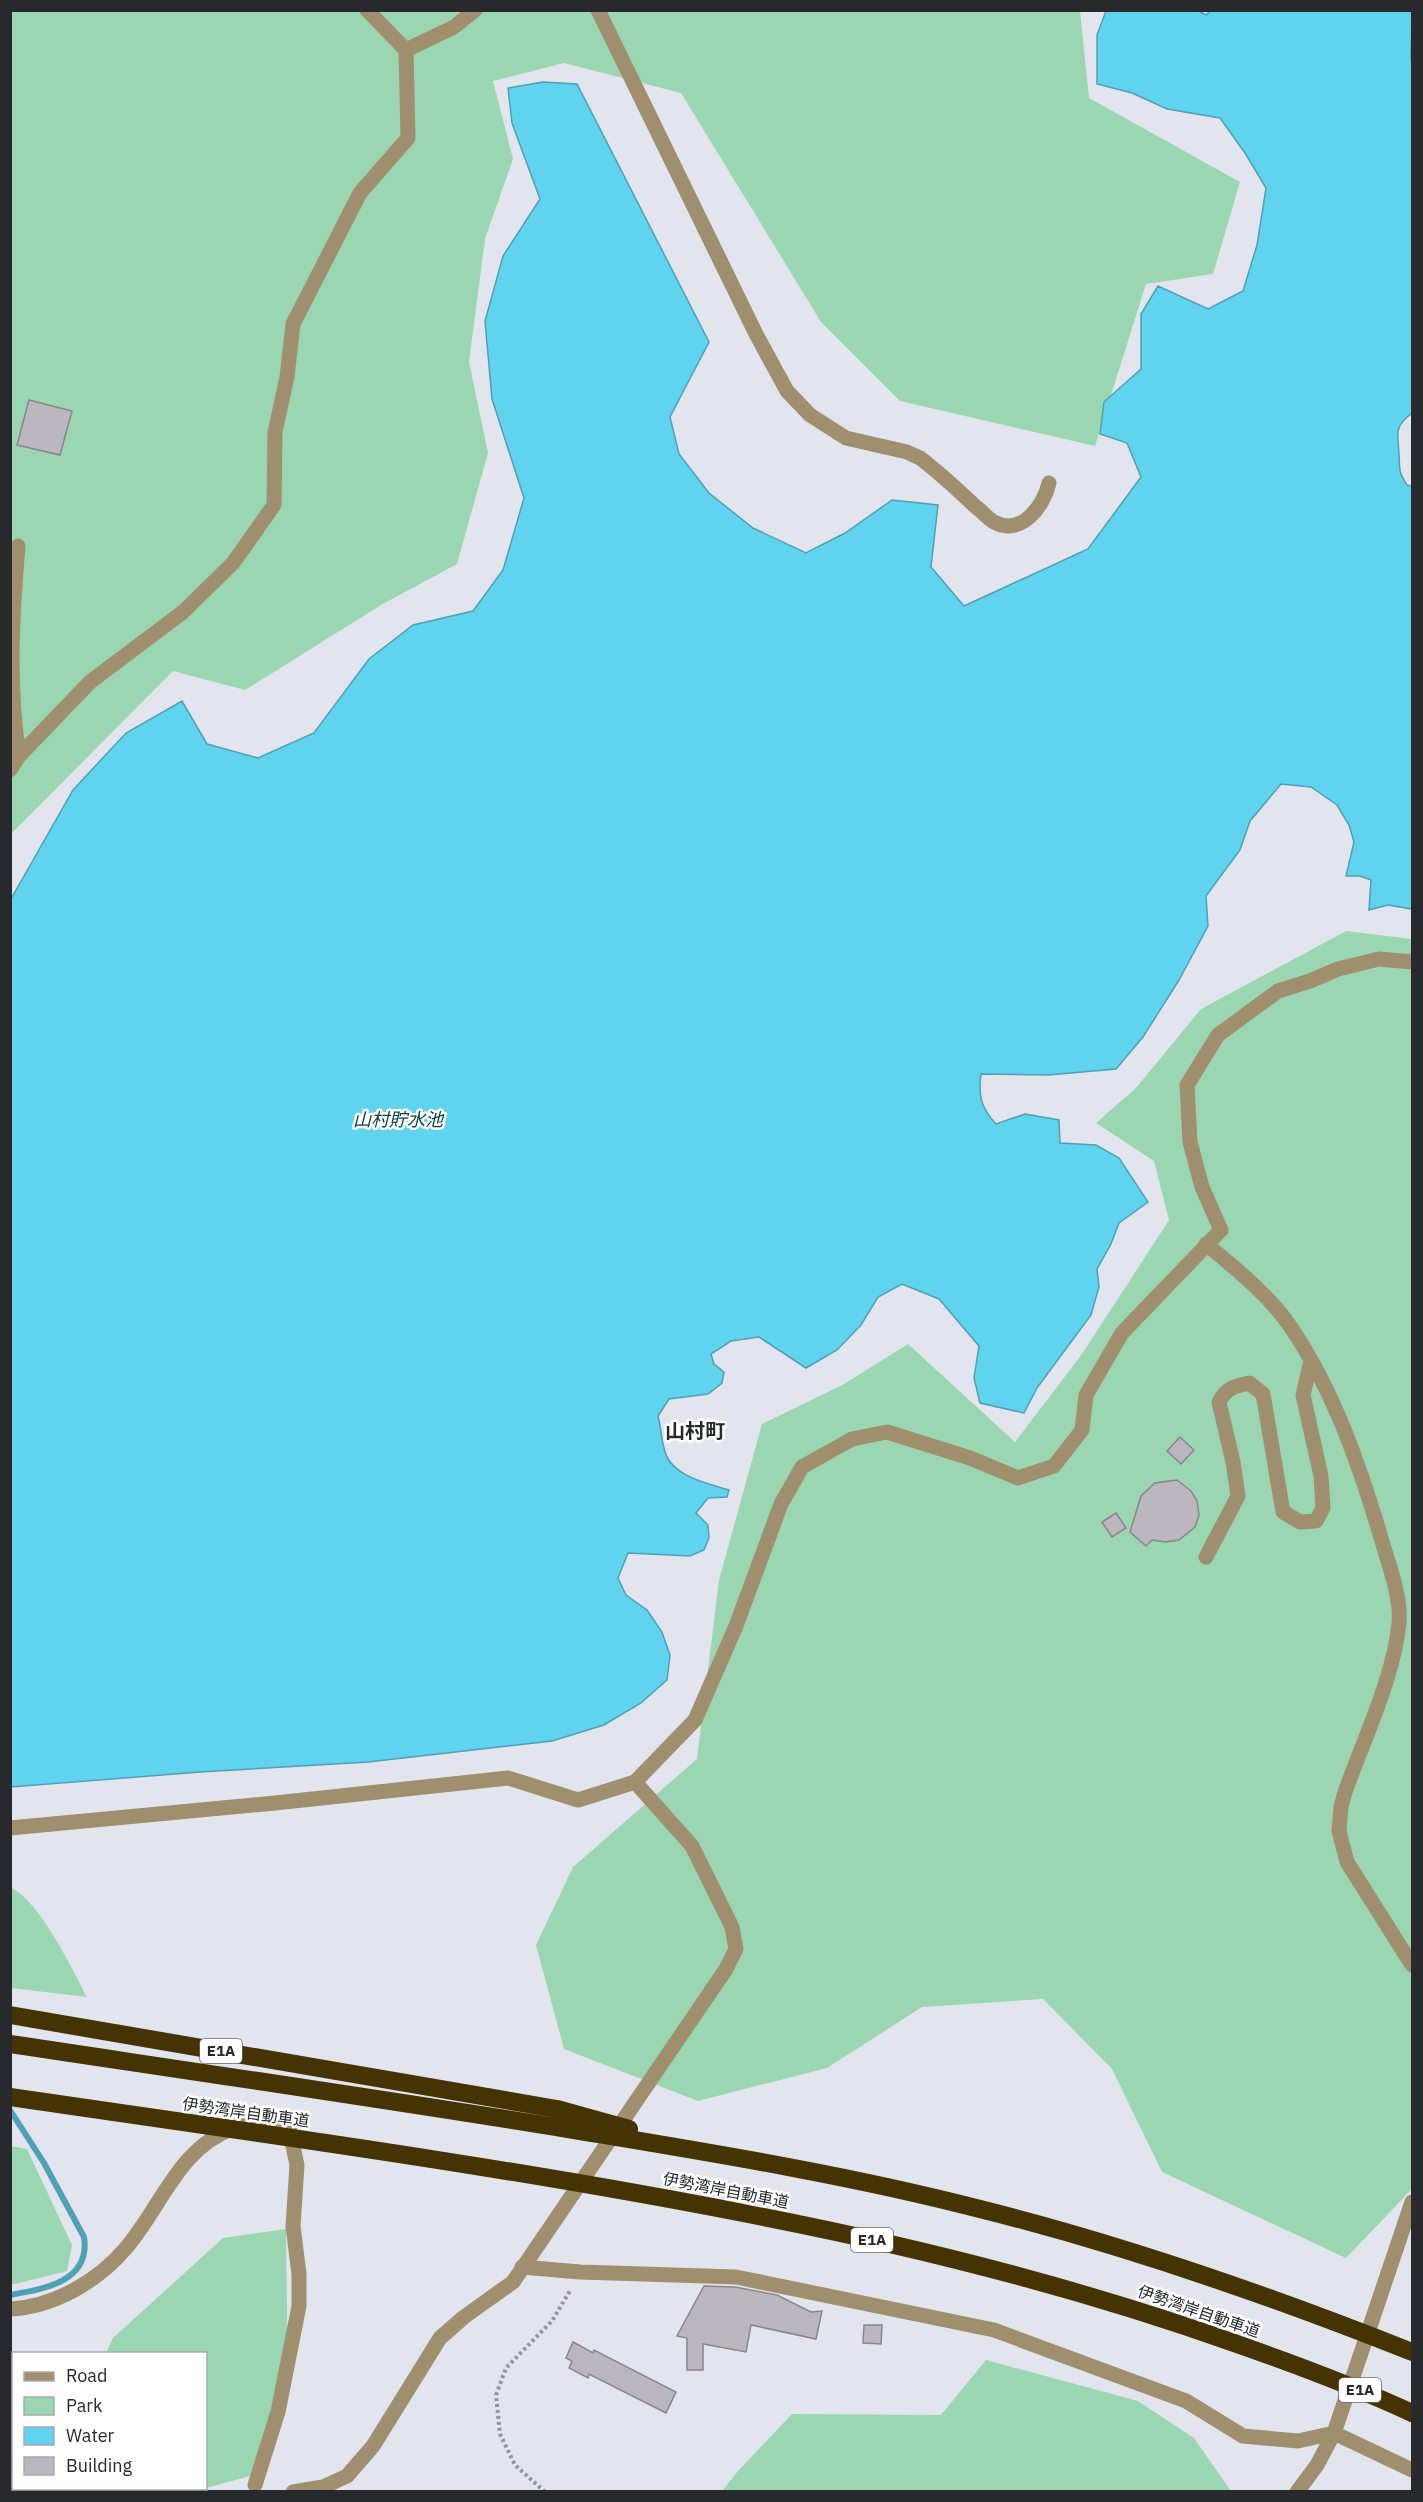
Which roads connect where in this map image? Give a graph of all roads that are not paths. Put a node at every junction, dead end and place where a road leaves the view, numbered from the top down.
1 (367, 10) edge
2 (475, 10) edge
3 (598, 10) edge
4 (406, 50) junction
5 (1049, 483) dead end
6 (18, 546) dead end
7 (19, 756) junction
8 (10, 770) edge
9 (1413, 962) edge
10 (1206, 1244) junction
11 (1311, 1361) junction
12 (1206, 1557) dead end
13 (635, 1782) junction
14 (10, 1828) edge
15 (1413, 1965) edge
16 (10, 2015) edge
17 (10, 2044) edge
18 (10, 2097) edge
19 (720, 2154) junction
20 (1413, 2202) edge
21 (522, 2267) junction
22 (10, 2309) edge
23 (1413, 2352) edge
24 (1413, 2413) edge
25 (1334, 2433) junction
26 (1413, 2470) edge
27 (255, 2485) dead end
28 (293, 2492) edge
29 (1297, 2492) edge

1 - 4 street
2 - 4 street
3 - 5 street
4 - 7 street
6 - 7 street
7 - 8 street
9 - 10 street
10 - 11 street
10 - 13 street
11 - 12 street
11 - 15 street
13 - 14 street
13 - 21 street
16 - 19 highway, E1A
17 - 19 highway, 伊勢湾岸自動車道 / E1A
18 - 24 highway, 伊勢湾岸自動車道 / E1A
19 - 23 highway, 伊勢湾岸自動車道 / E1A
20 - 25 street
21 - 25 street
21 - 28 street
22 - 27 street
25 - 26 street
25 - 29 street

